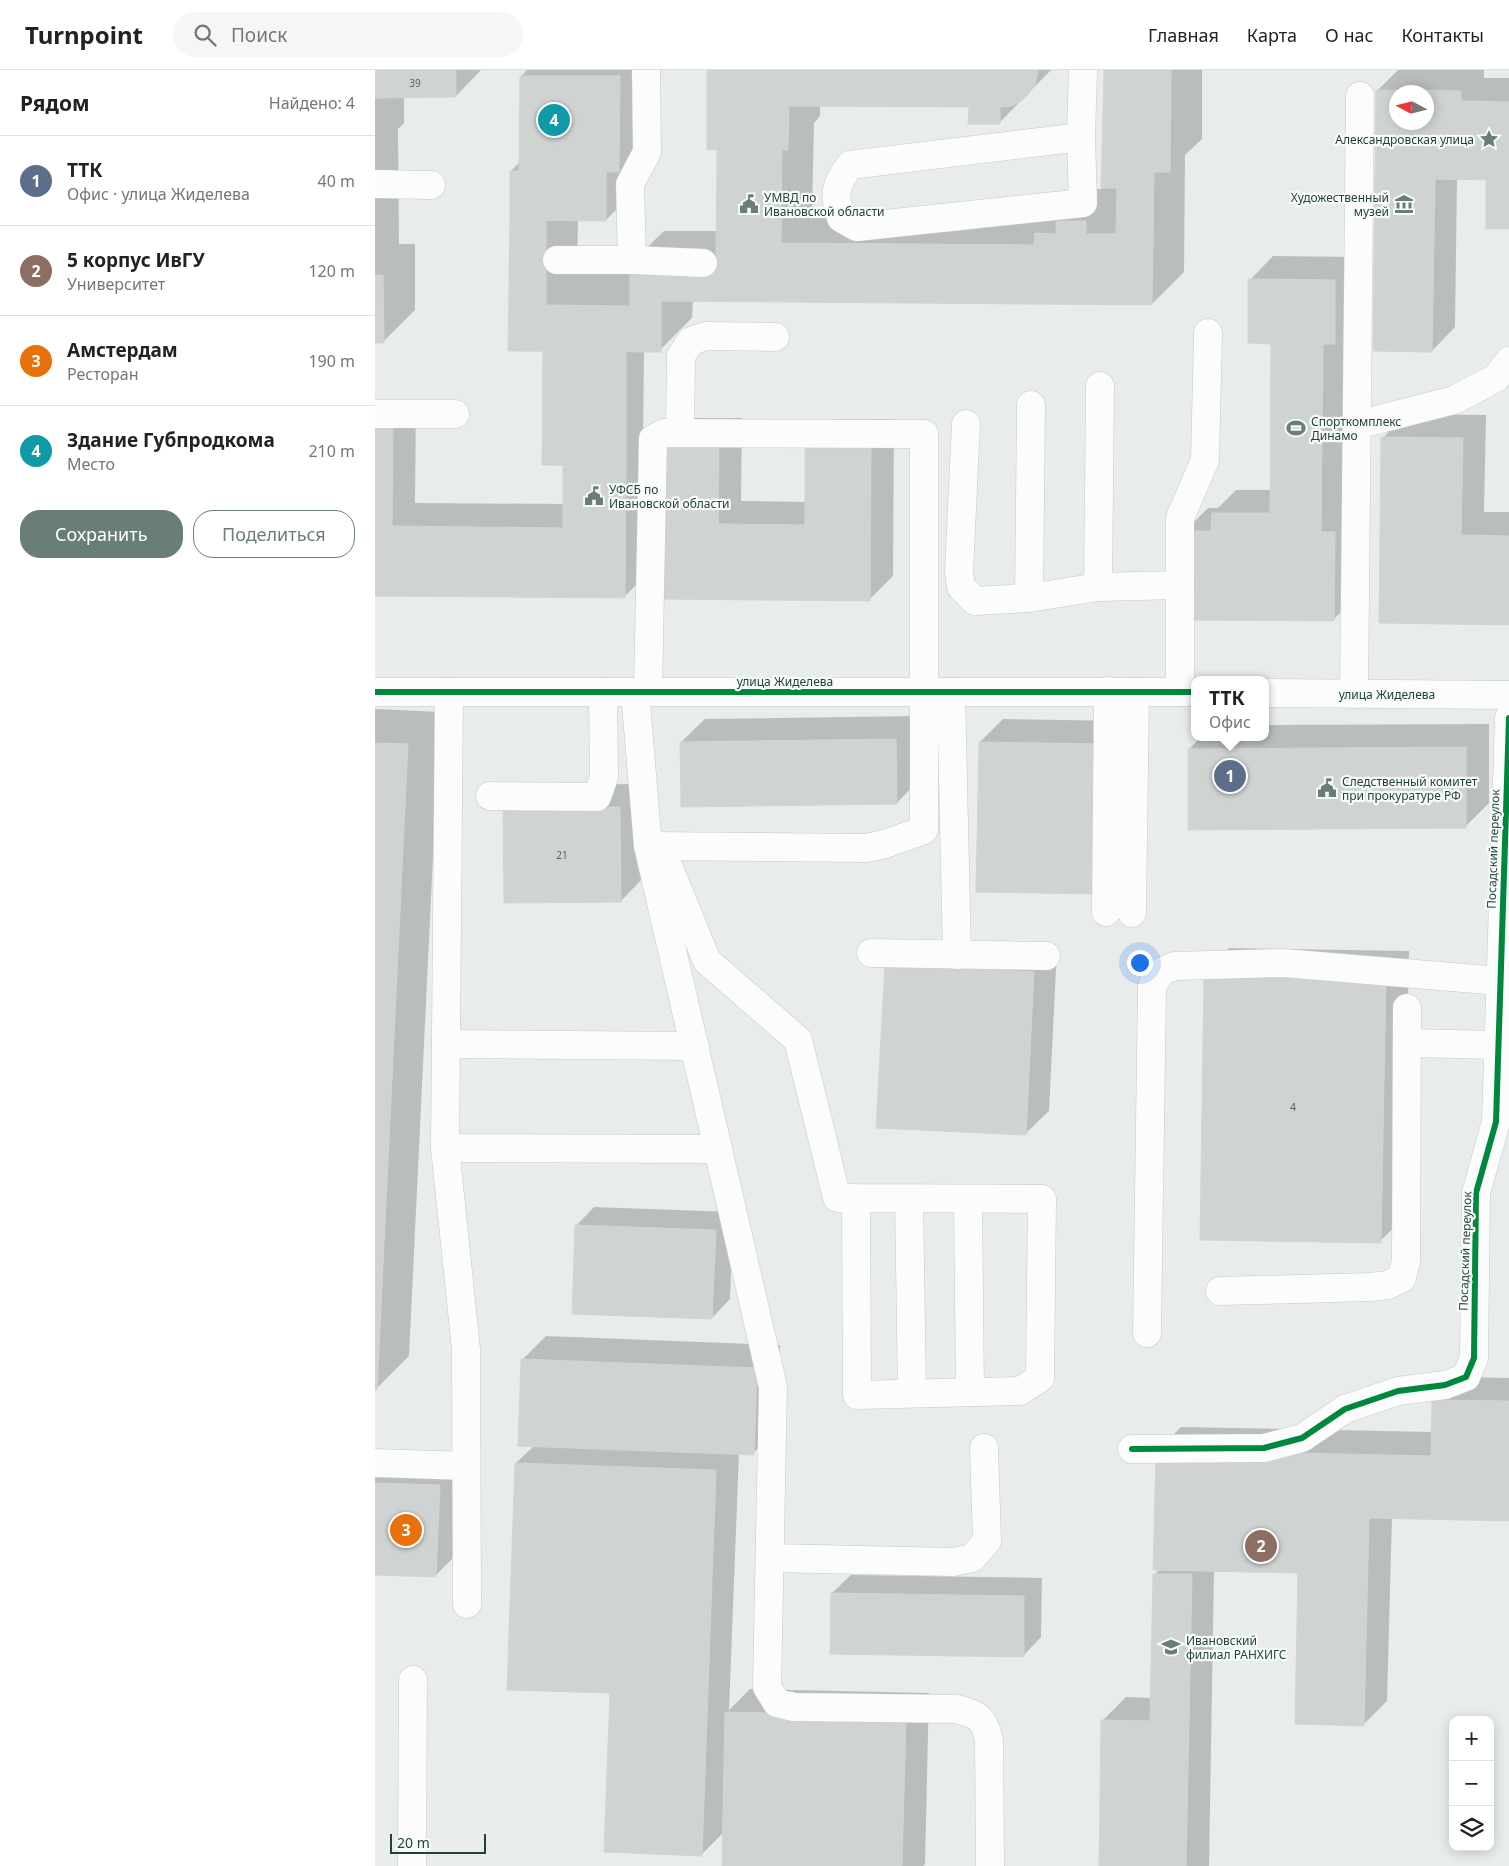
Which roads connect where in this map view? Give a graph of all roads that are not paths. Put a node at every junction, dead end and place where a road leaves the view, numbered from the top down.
1 (646, 70) edge
2 (1083, 70) edge
3 (1360, 96) dead end
4 (1081, 137) junction
5 (375, 184) edge
6 (431, 186) dead end
7 (557, 260) dead end
8 (632, 260) junction
9 (703, 263) dead end
10 (1208, 333) dead end
11 (775, 337) dead end
12 (1509, 361) edge
13 (1101, 386) dead end
14 (1031, 405) dead end
15 (375, 414) edge
16 (455, 414) dead end
17 (966, 424) dead end
18 (1357, 425) junction
19 (680, 433) junction
20 (1180, 585) junction
21 (1098, 588) junction
22 (1029, 598) junction
23 (1108, 691) junction
24 (375, 692) edge
25 (449, 692) junction
26 (603, 692) junction
27 (642, 692) junction
28 (924, 692) junction
29 (951, 692) junction
30 (1135, 692) junction
31 (1187, 692) edge
32 (1269, 693) edge
33 (1354, 694) junction
34 (1509, 695) edge
35 (1509, 718) edge
36 (490, 796) dead end
37 (648, 846) junction
38 (871, 953) dead end
39 (957, 955) junction
40 (1046, 956) dead end
41 (1500, 980) junction
42 (1407, 1008) dead end
43 (1407, 1043) junction
44 (446, 1044) junction
45 (1498, 1045) junction
46 (695, 1046) junction
47 (1495, 1122) junction
48 (445, 1148) junction
49 (718, 1149) junction
50 (1509, 1149) edge
51 (856, 1198) junction
52 (909, 1199) junction
53 (968, 1199) junction
54 (1220, 1291) dead end
55 (1147, 1333) dead end
56 (971, 1392) junction
57 (912, 1393) junction
58 (984, 1448) dead end
59 (1131, 1449) dead end
60 (375, 1463) edge
61 (466, 1466) junction
62 (770, 1558) junction
63 (467, 1604) dead end
64 (413, 1680) dead end
65 (412, 1866) edge
66 (990, 1866) edge

1 - 8 street
2 - 4 street
3 - 18 street
4 - 4 street
5 - 6 street
7 - 8 street
8 - 9 street
10 - 20 street
11 - 19 street
12 - 18 street
13 - 21 street
14 - 22 street
15 - 16 street
17 - 22 street
18 - 33 street
19 - 27 street
19 - 28 street
20 - 21 street
20 - 31 street
21 - 22 street
23 - 29 street, улица Жиделева
23 - 30 street, улица Жиделева
23 - 30 street
24 - 25 street, улица Жиделева
25 - 26 street, улица Жиделева
25 - 44 street
26 - 27 street, улица Жиделева
26 - 36 street
27 - 28 street, улица Жиделева
27 - 37 street
28 - 29 street, улица Жиделева
28 - 37 street
29 - 39 street
30 - 31 street, улица Жиделева
32 - 33 street, улица Жиделева
33 - 34 street, улица Жиделева
35 - 41 street, Посадский переулок
37 - 46 street
37 - 51 street
38 - 39 street
39 - 40 street
41 - 45 street, Посадский переулок
41 - 55 street
42 - 43 street
43 - 45 street
43 - 54 street
44 - 46 street
44 - 48 street
45 - 47 street, Посадский переулок
46 - 49 street
47 - 50 street, Посадский переулок
47 - 59 street, Посадский переулок
48 - 49 street
48 - 61 street
49 - 62 street
51 - 52 street
51 - 57 street
52 - 53 street
52 - 57 street
53 - 56 street
53 - 56 street
56 - 57 street
58 - 62 street
60 - 61 street
61 - 63 street
62 - 66 street
64 - 65 street

